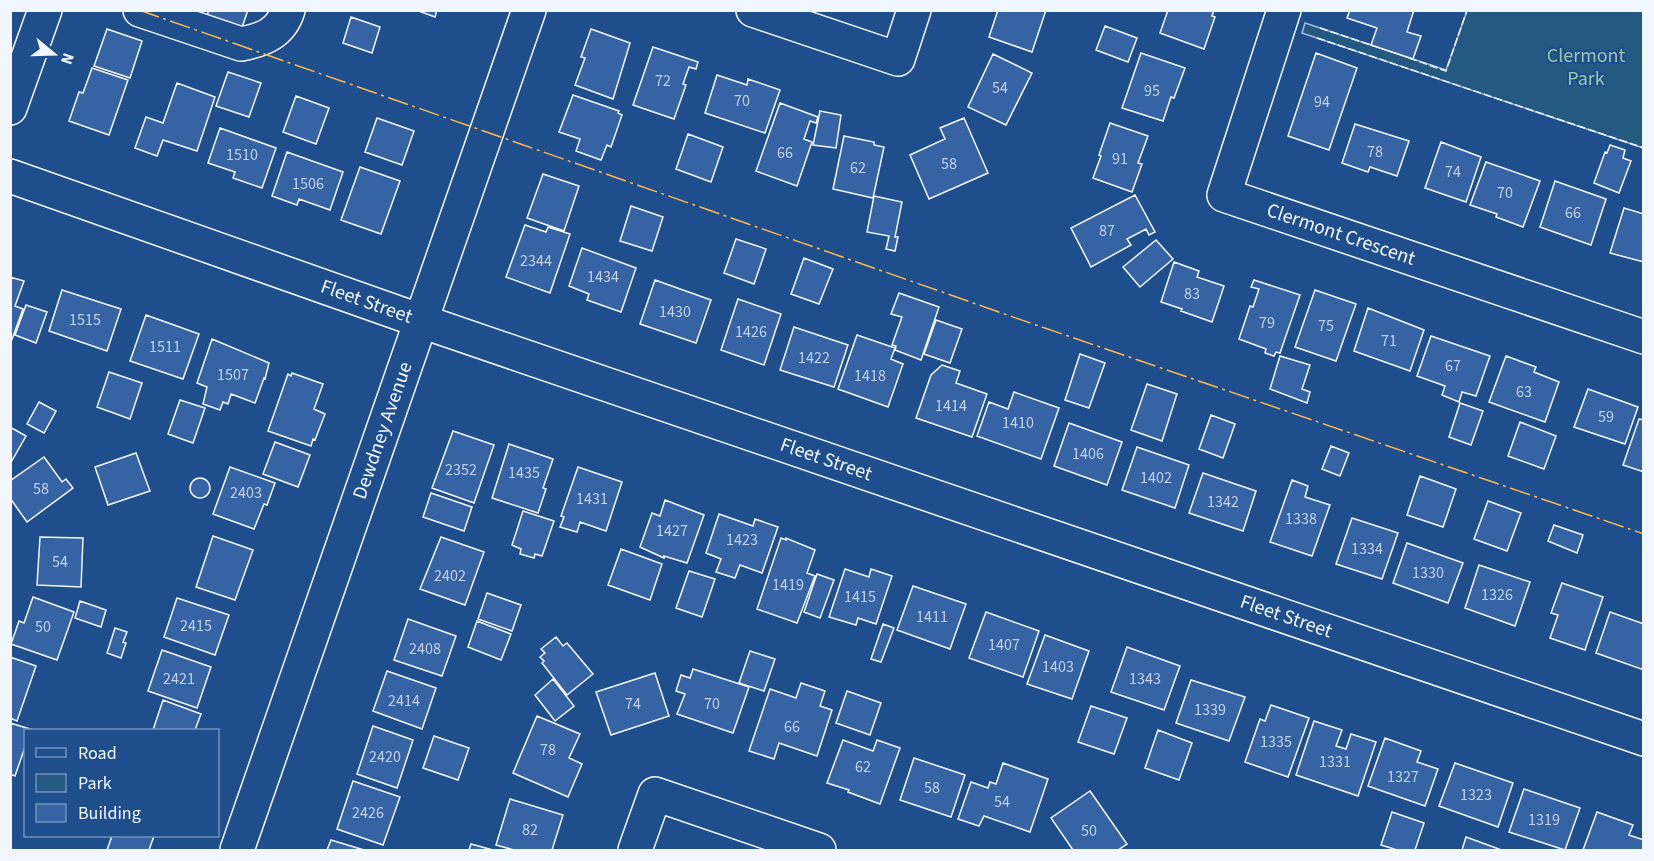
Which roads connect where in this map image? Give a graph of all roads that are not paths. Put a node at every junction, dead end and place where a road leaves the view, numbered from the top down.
1 (45, 10) edge
2 (140, 10) edge
3 (288, 10) edge
4 (529, 10) edge
5 (753, 10) edge
6 (914, 10) edge
7 (1284, 10) edge
8 (10, 108) edge
9 (10, 176) edge
10 (421, 321) junction
11 (1644, 336) edge
12 (1644, 739) edge
13 (237, 850) edge
14 (635, 850) edge
15 (819, 850) edge

1 - 8 street
2 - 3 street
4 - 10 street, Dewdney Avenue
5 - 6 street
7 - 11 street, Clermont Crescent
9 - 10 street, Fleet Street
10 - 12 street, Fleet Street
10 - 13 street, Dewdney Avenue
14 - 15 street

